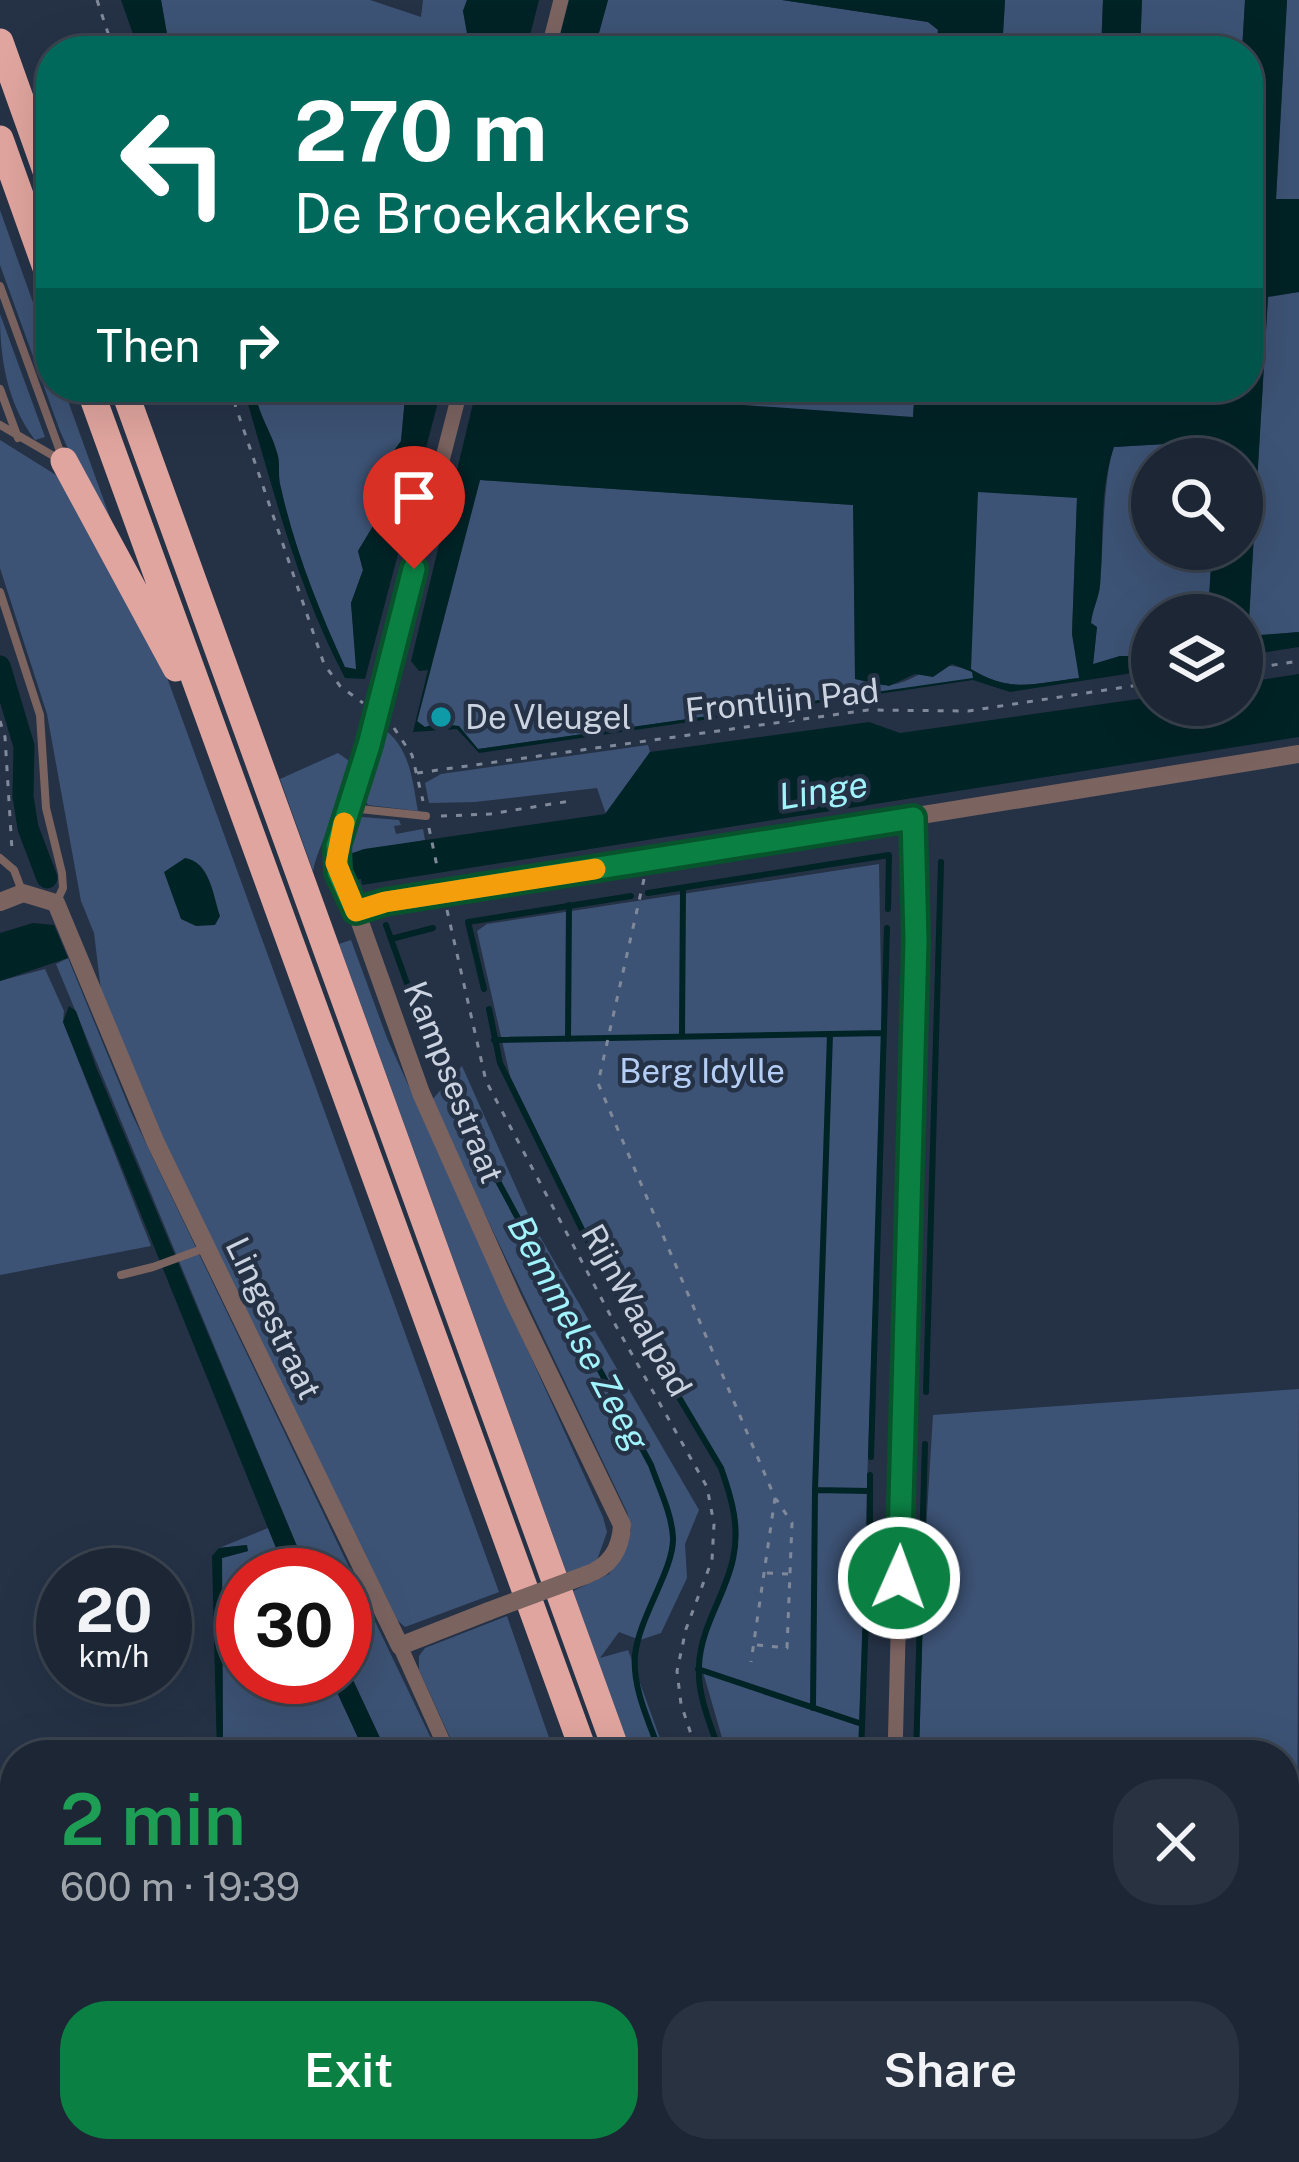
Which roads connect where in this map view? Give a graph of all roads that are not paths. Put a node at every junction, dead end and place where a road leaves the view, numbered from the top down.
1 (561, 0) edge
2 (552, 36) edge
3 (0, 42) edge
4 (0, 139) edge
5 (36, 143) edge
6 (36, 240) edge
7 (0, 286) edge
8 (36, 384) edge
9 (0, 389) edge
10 (42, 402) edge
11 (94, 402) edge
12 (128, 402) edge
13 (457, 402) edge
14 (0, 425) edge
15 (19, 439) junction
16 (64, 461) junction
17 (0, 592) edge
18 (203, 708) junction
19 (1299, 754) edge
20 (349, 808) junction
21 (426, 816) road end
22 (913, 818) junction
23 (0, 858) edge
24 (23, 893) junction
25 (0, 902) edge
26 (56, 903) junction
27 (356, 911) junction
28 (206, 1247) junction
29 (121, 1275) dead end
30 (400, 1646) junction
31 (442, 1740) edge
32 (579, 1740) edge
33 (614, 1740) edge
34 (895, 1740) edge

1 - 2 street
3 - 5 highway
4 - 6 highway
7 - 8 lane
9 - 15 lane
10 - 16 lane
11 - 18 highway
12 - 33 highway
13 - 20 street, Kampsestraat
14 - 15 lane
15 - 16 lane
16 - 18 highway
17 - 26 lane
18 - 32 highway
19 - 22 street
20 - 21 lane
20 - 27 street, Kampsestraat
22 - 27 street
22 - 34 street
23 - 24 lane
24 - 25 street
24 - 26 street
26 - 28 street, Lingestraat
27 - 30 street, Kampsestraat, bridge
28 - 29 lane
28 - 30 street, Lingestraat
30 - 31 street, Lingestraat

